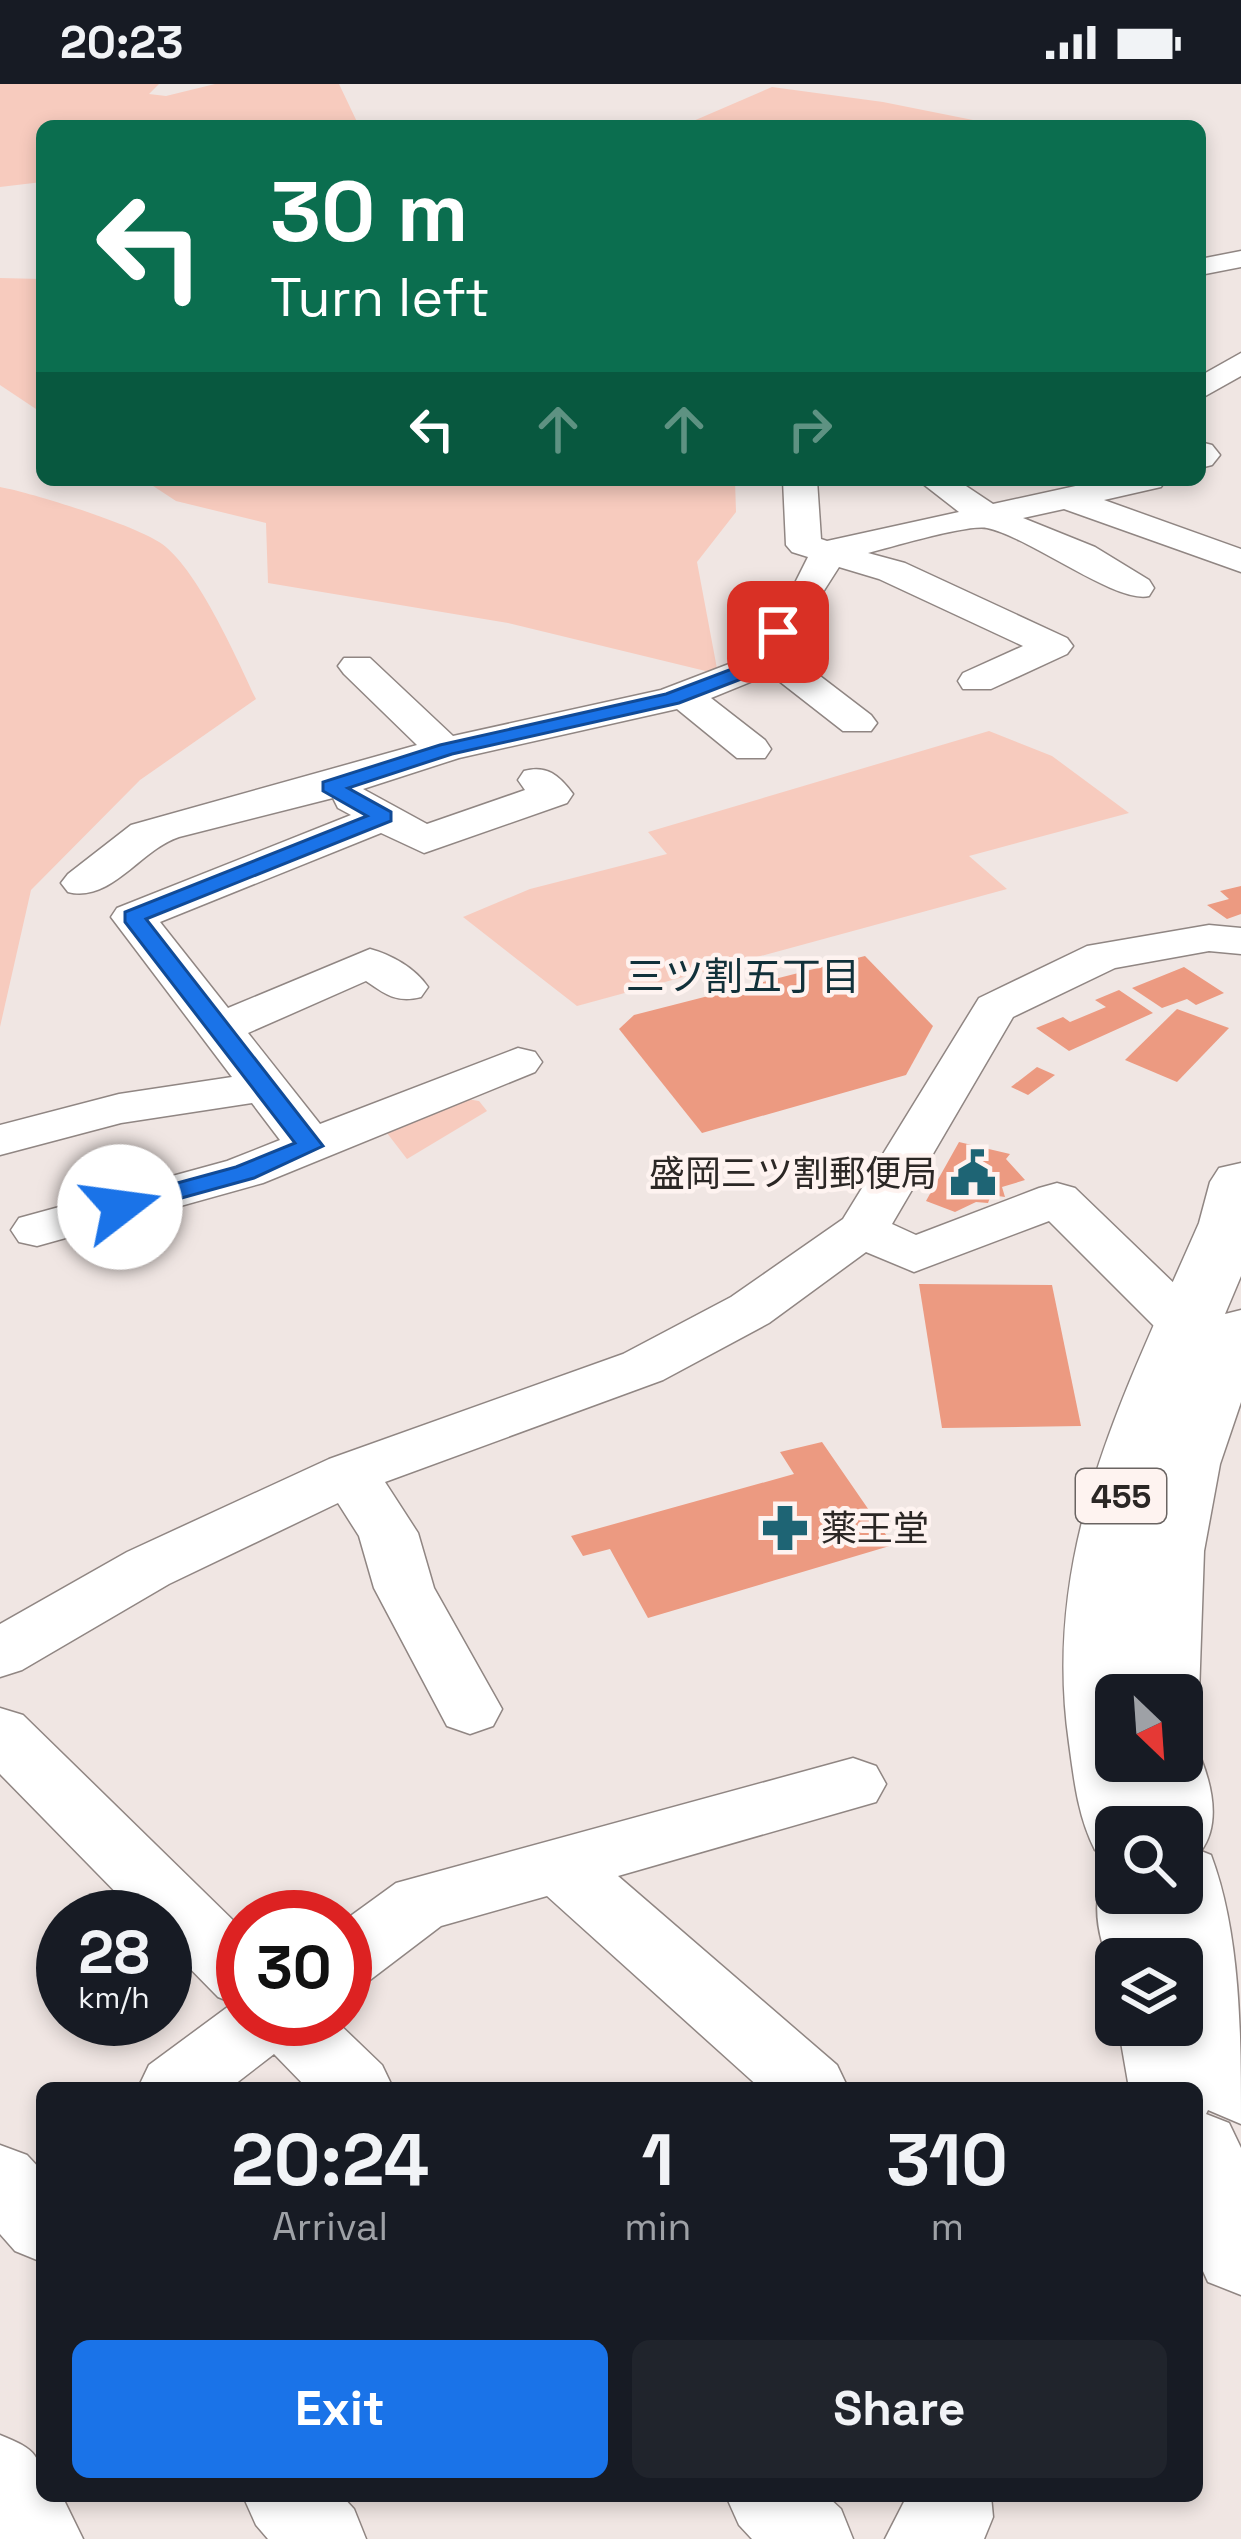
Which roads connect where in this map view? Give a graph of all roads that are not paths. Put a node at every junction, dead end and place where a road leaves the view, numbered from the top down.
1 (1241, 259) edge
2 (1206, 266) edge
3 (1241, 362) edge
4 (1206, 386) edge
5 (804, 486) edge
6 (943, 486) edge
7 (1126, 486) edge
8 (1072, 500) junction
9 (988, 516) junction
10 (828, 553) junction
11 (1241, 561) edge
12 (1136, 587) dead end
13 (767, 653) junction
14 (357, 666) dead end
15 (976, 681) dead end
16 (682, 694) junction
17 (857, 722) dead end
18 (751, 748) dead end
19 (445, 750) junction
20 (538, 781) dead end
21 (330, 786) junction
22 (384, 817) junction
23 (83, 883) dead end
24 (1241, 941) edge
25 (405, 987) dead end
26 (220, 1028) junction
27 (518, 1062) dead end
28 (265, 1086) junction
29 (0, 1140) edge
30 (311, 1146) junction
31 (1241, 1183) edge
32 (37, 1229) dead end
33 (862, 1231) junction
34 (1215, 1330) edge
35 (349, 1473) junction
36 (0, 1653) edge
37 (1160, 1674) edge
38 (470, 1709) dead end
39 (0, 1733) edge
40 (853, 1784) dead end
41 (1120, 1806) edge
42 (558, 1865) junction
43 (1187, 1914) edge
44 (372, 1939) edge
45 (216, 1949) edge
46 (230, 2046) edge
47 (313, 2046) edge
48 (1166, 2046) edge
49 (183, 2082) edge
50 (350, 2082) edge
51 (804, 2082) edge
52 (1173, 2082) edge
53 (1241, 2084) edge
54 (1203, 2166) edge
55 (1241, 2251) edge
56 (0, 2476) edge
57 (290, 2502) edge
58 (773, 2502) edge
59 (950, 2502) edge
60 (40, 2539) edge
61 (324, 2539) edge
62 (811, 2539) edge
63 (927, 2539) edge

1 - 2 street
3 - 4 street
5 - 10 street
6 - 9 street
7 - 8 street
8 - 9 street
8 - 11 street
9 - 10 street
9 - 12 street
10 - 13 street
10 - 15 street
13 - 16 street
13 - 17 street
14 - 19 street
16 - 18 street
16 - 19 street
19 - 21 street
20 - 22 street
21 - 22 street
21 - 23 street
22 - 26 street
24 - 33 street
25 - 26 street
26 - 28 street
27 - 30 street
28 - 29 street
28 - 30 street
30 - 32 street
31 - 34 highway, 455
33 - 34 street
33 - 35 street
34 - 37 highway, 455
34 - 41 highway, 455
35 - 36 street
35 - 38 street
39 - 45 street
40 - 42 street
42 - 44 street
42 - 51 street
43 - 53 highway
46 - 49 street
47 - 50 street
48 - 52 highway
54 - 55 highway
56 - 60 street
57 - 61 street
58 - 62 street
59 - 63 street

